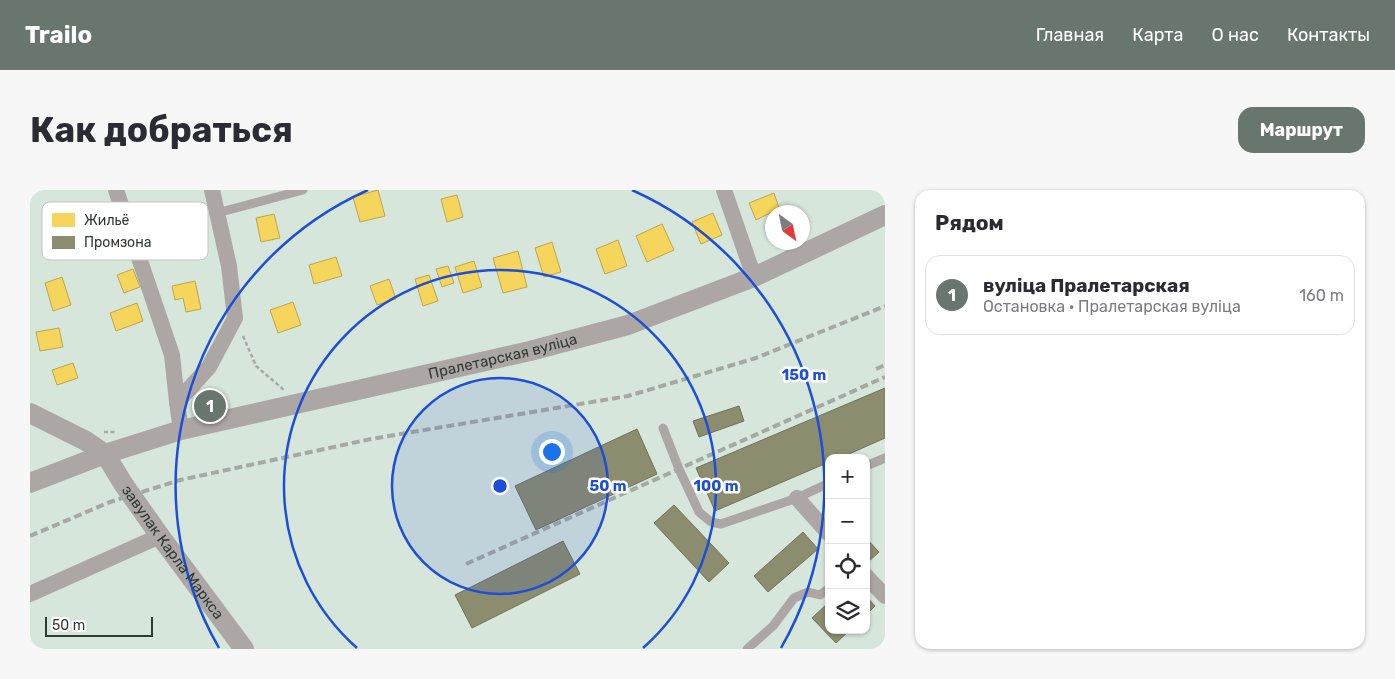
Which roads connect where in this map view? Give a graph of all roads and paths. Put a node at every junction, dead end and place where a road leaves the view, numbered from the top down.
1 (116, 190) edge
2 (212, 190) edge
3 (303, 190) edge
4 (724, 190) edge
5 (120, 202) edge
6 (216, 212) junction
7 (885, 215) edge
8 (140, 260) edge
9 (754, 277) junction
10 (235, 318) junction
11 (177, 402) junction
12 (299, 402) junction
13 (30, 413) edge
14 (663, 428) dead end
15 (181, 430) junction
16 (105, 454) junction
17 (885, 458) edge
18 (870, 464) edge
19 (30, 483) edge
20 (825, 486) edge
21 (797, 498) junction
22 (825, 530) edge
23 (160, 536) junction
24 (870, 580) edge
25 (828, 589) edge
26 (30, 594) edge
27 (885, 596) edge
28 (244, 649) edge
29 (747, 649) edge

1 - 5 street
2 - 6 street
3 - 6 lane
4 - 9 street
6 - 10 street
7 - 9 street, Пралетарская вуліца
8 - 11 street
9 - 12 street, Пралетарская вуліца
10 - 11 street
10 - 12 path
11 - 15 street
12 - 15 street, Пралетарская вуліца
13 - 16 street
14 - 21 lane
15 - 16 street, Пралетарская вуліца
16 - 19 street, Пралетарская вуліца
16 - 23 street, завулак Карла Маркса
17 - 18 lane
20 - 21 lane
21 - 22 street
23 - 26 street
23 - 28 street, завулак Карла Маркса
24 - 27 street
25 - 29 lane

